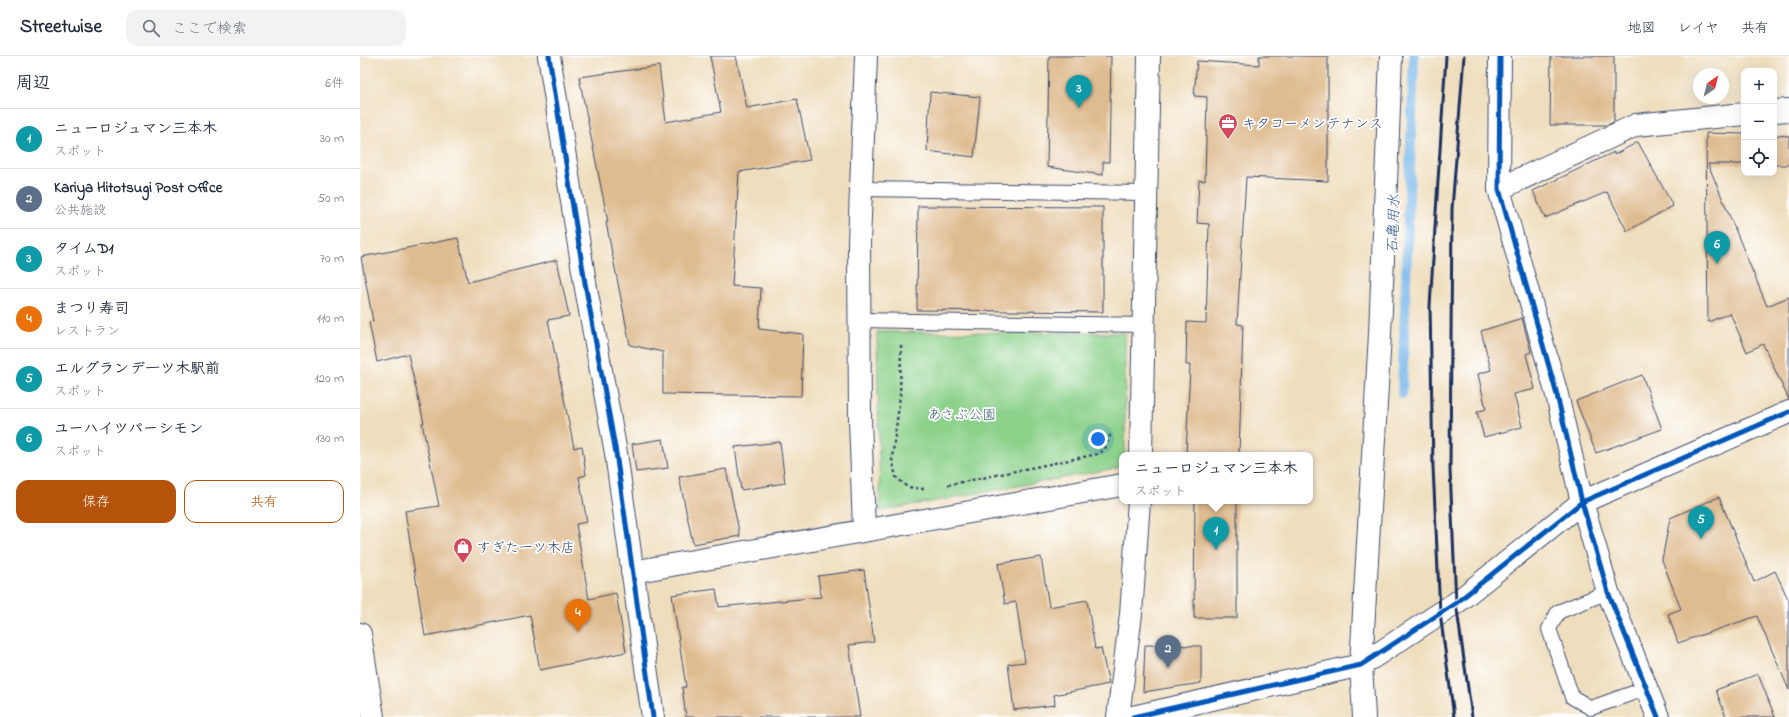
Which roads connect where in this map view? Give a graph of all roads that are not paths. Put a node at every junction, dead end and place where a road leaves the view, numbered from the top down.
1 (549, 56) edge
2 (866, 56) edge
3 (1149, 56) edge
4 (1391, 56) edge
5 (1500, 56) edge
6 (1789, 110) edge
7 (1777, 111) edge
8 (1741, 114) edge
9 (860, 189) junction
10 (1498, 190) junction
11 (1145, 193) junction
12 (859, 320) junction
13 (1144, 325) junction
14 (1789, 412) edge
15 (1141, 452) edge
16 (1119, 486) edge
17 (1582, 502) junction
18 (1139, 504) edge
19 (864, 530) junction
20 (632, 572) junction
21 (1608, 592) junction
22 (360, 634) edge
23 (1360, 665) junction
24 (1647, 688) junction
25 (373, 717) edge
26 (653, 717) edge
27 (1118, 717) edge
28 (1133, 717) edge
29 (1364, 717) edge
30 (1658, 717) edge

1 - 20 street
2 - 9 street
3 - 11 street
4 - 23 street
5 - 10 street
6 - 7 street
8 - 10 street
9 - 11 lane
9 - 12 street
10 - 17 street
11 - 13 street
12 - 13 lane
12 - 19 street
13 - 15 street
14 - 17 street
16 - 19 street
17 - 21 street
17 - 23 street
18 - 27 street
19 - 20 street
20 - 26 street
21 - 24 street
21 - 24 lane
22 - 25 street
23 - 28 street
23 - 29 street
24 - 30 street

